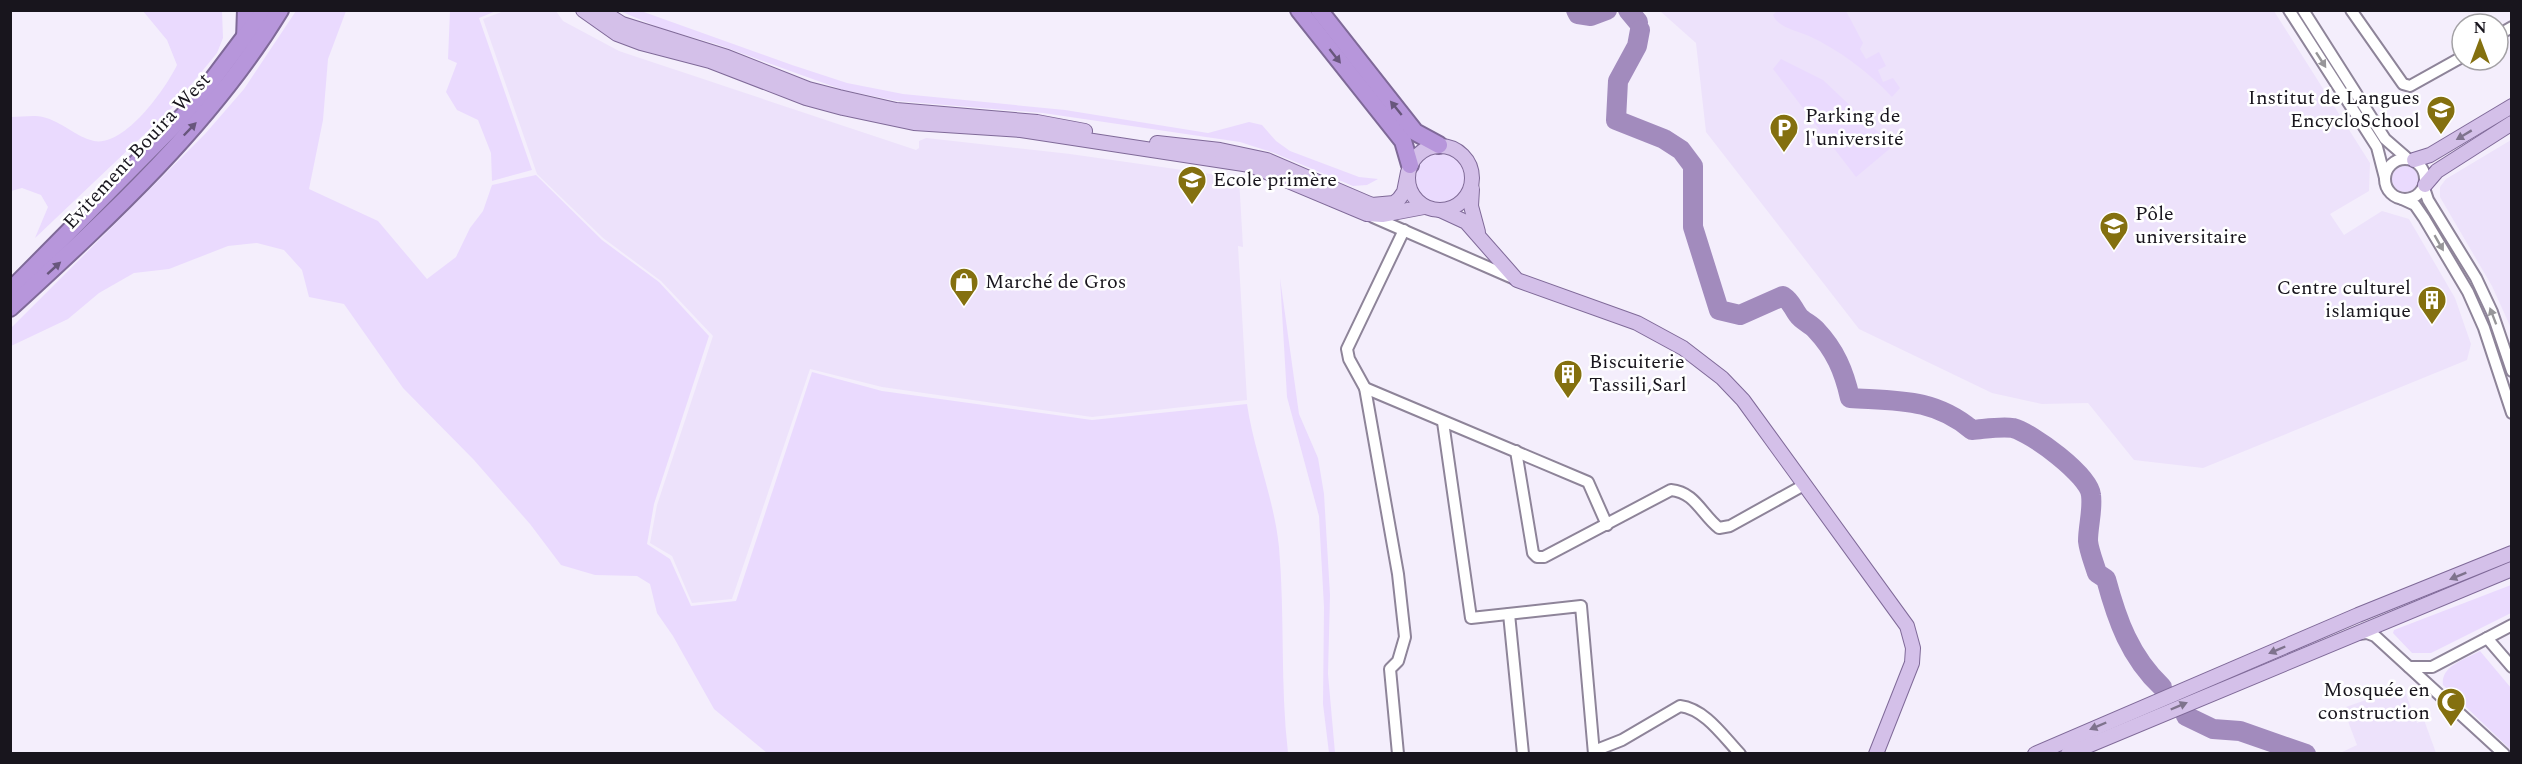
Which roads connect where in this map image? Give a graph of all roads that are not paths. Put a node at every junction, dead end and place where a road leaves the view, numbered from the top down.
1 (246, 10) edge
2 (265, 10) edge
3 (280, 10) edge
4 (583, 10) edge
5 (600, 10) edge
6 (1299, 10) edge
7 (1318, 10) edge
8 (2289, 10) edge
9 (2303, 10) edge
10 (2351, 10) edge
11 (245, 40) junction
12 (2450, 64) edge
13 (2511, 106) edge
14 (2511, 123) edge
15 (1440, 146) junction
16 (2411, 159) junction
17 (1409, 169) junction
18 (1472, 176) junction
19 (2385, 178) junction
20 (2424, 187) junction
21 (2402, 199) junction
22 (1424, 207) junction
23 (1440, 210) junction
24 (1367, 214) junction
25 (1404, 230) junction
26 (1478, 234) junction
27 (1517, 280) junction
28 (10, 291) edge
29 (10, 308) edge
30 (2511, 371) edge
31 (1365, 388) junction
32 (2511, 413) edge
33 (1443, 422) junction
34 (1516, 451) junction
35 (1804, 485) junction
36 (1607, 525) junction
37 (2511, 553) edge
38 (2511, 569) edge
39 (1509, 614) junction
40 (2388, 619) junction
41 (2511, 625) edge
42 (2350, 635) junction
43 (2487, 638) junction
44 (2390, 649) junction
45 (2408, 667) junction
46 (2511, 667) edge
47 (1594, 752) edge
48 (1398, 753) edge
49 (1522, 753) edge
50 (1740, 753) edge
51 (1876, 753) edge
52 (2035, 753) edge
53 (2068, 753) edge
54 (2504, 753) edge

1 - 11 highway
2 - 11 highway, Evitement Bouira West
29 -> 3 highway, Evitement Bouira West
4 - 24 main road
5 - 17 main road
6 -> 17 highway
15 -> 7 highway
8 -> 19 street
9 - 16 street
10 - 12 street
11 - 28 highway, Evitement Bouira West
13 -> 16 main road
14 - 20 main road
15 - 17 main road
15 - 18 main road
16 - 19 street
16 - 20 street
17 - 22 main road
18 - 23 main road
18 - 26 main road
19 - 21 street
20 - 21 street
30 -> 20 street
21 -> 32 street
22 - 23 main road
22 - 24 main road
23 - 26 main road
24 - 25 street
25 - 27 street
25 - 31 street
26 - 27 main road
27 - 35 main road
31 - 33 street
31 - 48 street
33 - 34 street
33 - 39 street
34 - 36 street
34 - 36 street
35 - 36 street
35 - 51 main road
37 -> 52 main road
38 - 40 main road
39 - 47 street
39 - 49 street
40 - 42 main road
40 - 44 street
41 - 43 street
42 - 44 street
53 -> 42 main road
43 - 45 street
43 - 46 street
44 - 45 street
45 - 54 street
47 - 50 street

